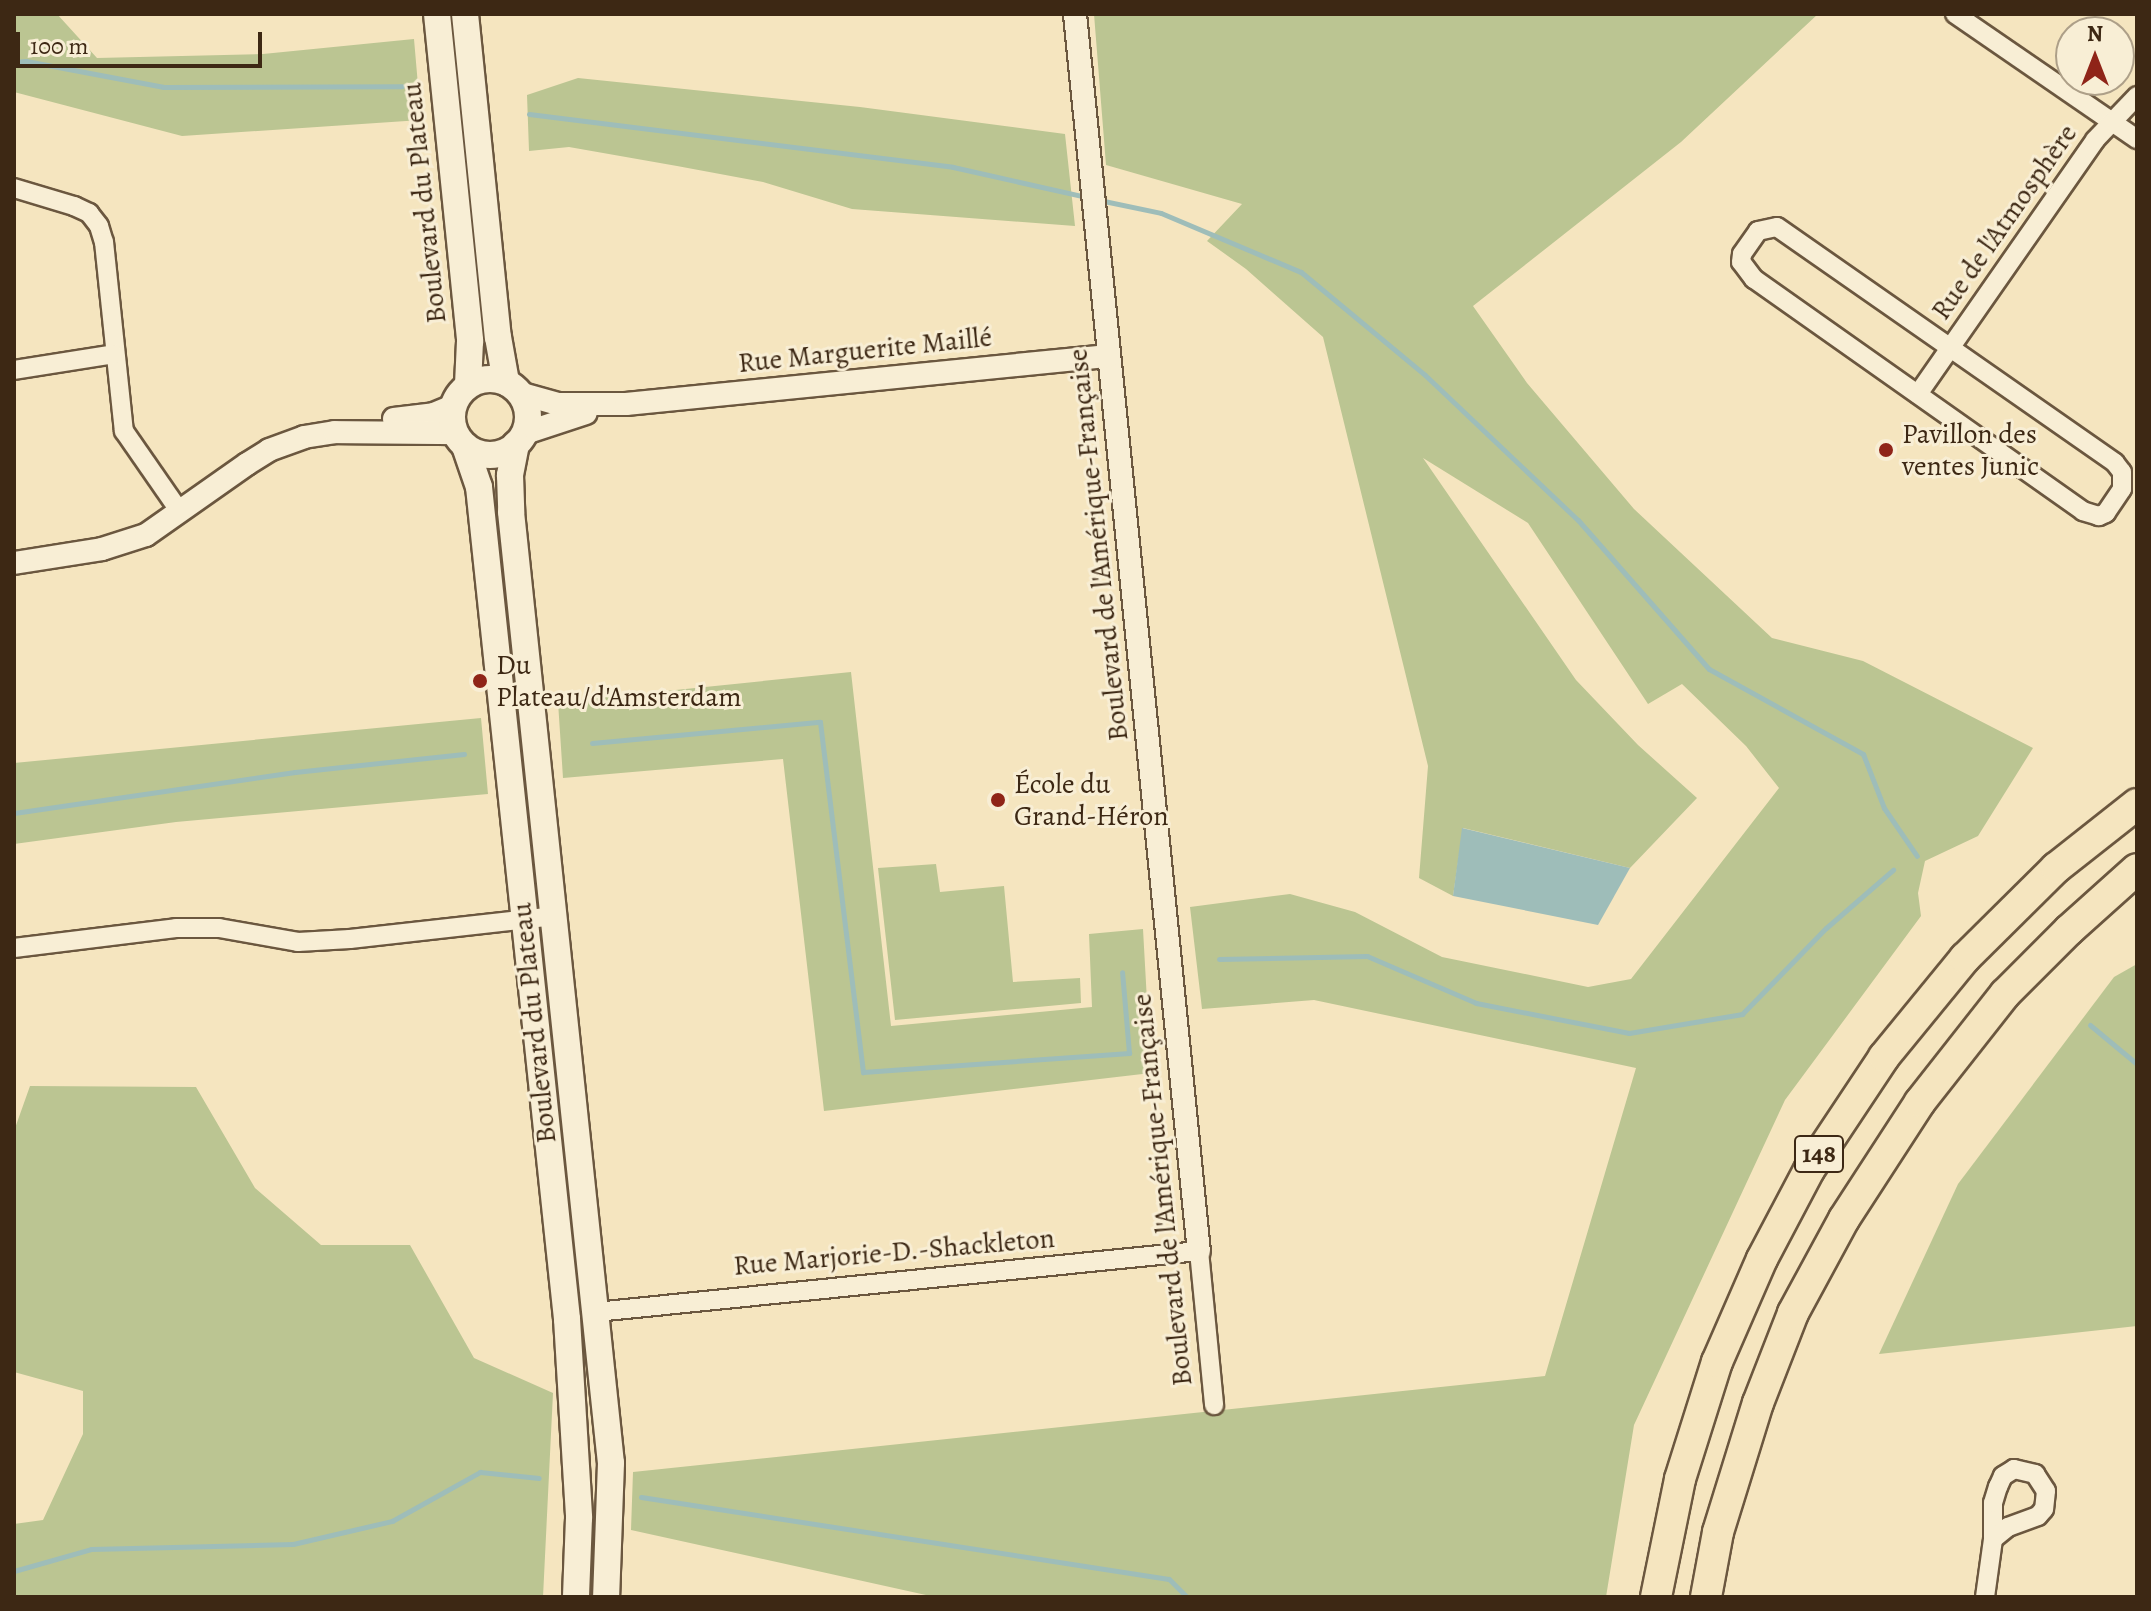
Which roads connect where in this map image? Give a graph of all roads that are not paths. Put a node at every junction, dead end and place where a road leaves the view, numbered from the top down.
1 (437, 14) edge
2 (465, 14) edge
3 (1075, 14) edge
4 (1955, 14) edge
5 (2137, 96) edge
6 (2112, 120) junction
7 (2137, 139) edge
8 (14, 188) edge
9 (1951, 347) junction
10 (115, 354) junction
11 (1109, 356) junction
12 (14, 370) edge
13 (513, 388) junction
14 (1918, 394) junction
15 (460, 396) junction
16 (626, 404) junction
17 (335, 432) junction
18 (520, 438) junction
19 (460, 440) junction
20 (180, 512) junction
21 (14, 563) edge
22 (2137, 804) edge
23 (2137, 869) edge
24 (555, 916) junction
25 (523, 920) junction
26 (14, 948) edge
27 (1199, 1251) junction
28 (596, 1312) junction
29 (1214, 1405) dead end
30 (1993, 1539) dead end
31 (576, 1597) edge
32 (606, 1597) edge
33 (1656, 1597) edge
34 (1706, 1597) edge
35 (1985, 1597) edge

1 - 15 main road, Boulevard du Plateau
2 - 13 main road
3 - 11 street, Boulevard de l'Amérique-Française
4 - 6 street
5 - 6 street, Rue de l'Atmosphère
6 - 7 street
6 - 9 street, Rue de l'Atmosphère
8 - 10 street
9 - 14 street, Rue de l'Atmosphère
9 - 14 street, Rue de l'Atmosphère
9 - 14 street, Rue de l'Atmosphère
10 - 12 street
10 - 20 street
11 - 16 street, Rue Marguerite Maillé
11 - 27 street, Boulevard de l'Amérique-Française
13 - 15 main road
13 - 16 street, Rue Marguerite Maillé
13 - 18 main road
15 - 17 street
15 - 19 main road
16 - 18 street, Rue Marguerite Maillé
17 - 19 street
17 - 20 street
18 - 19 main road
18 - 24 main road, Boulevard du Plateau
19 - 25 main road, Boulevard du Plateau
20 - 21 street
22 - 33 highway, 148
23 - 34 highway, 148
24 - 25 street
24 - 28 main road, Boulevard du Plateau
25 - 26 street
25 - 31 main road, Boulevard du Plateau
27 - 28 street, Rue Marjorie-D.-Shackleton
27 - 29 street, Boulevard de l'Amérique-Française
28 - 32 main road, Boulevard du Plateau
30 - 35 street

